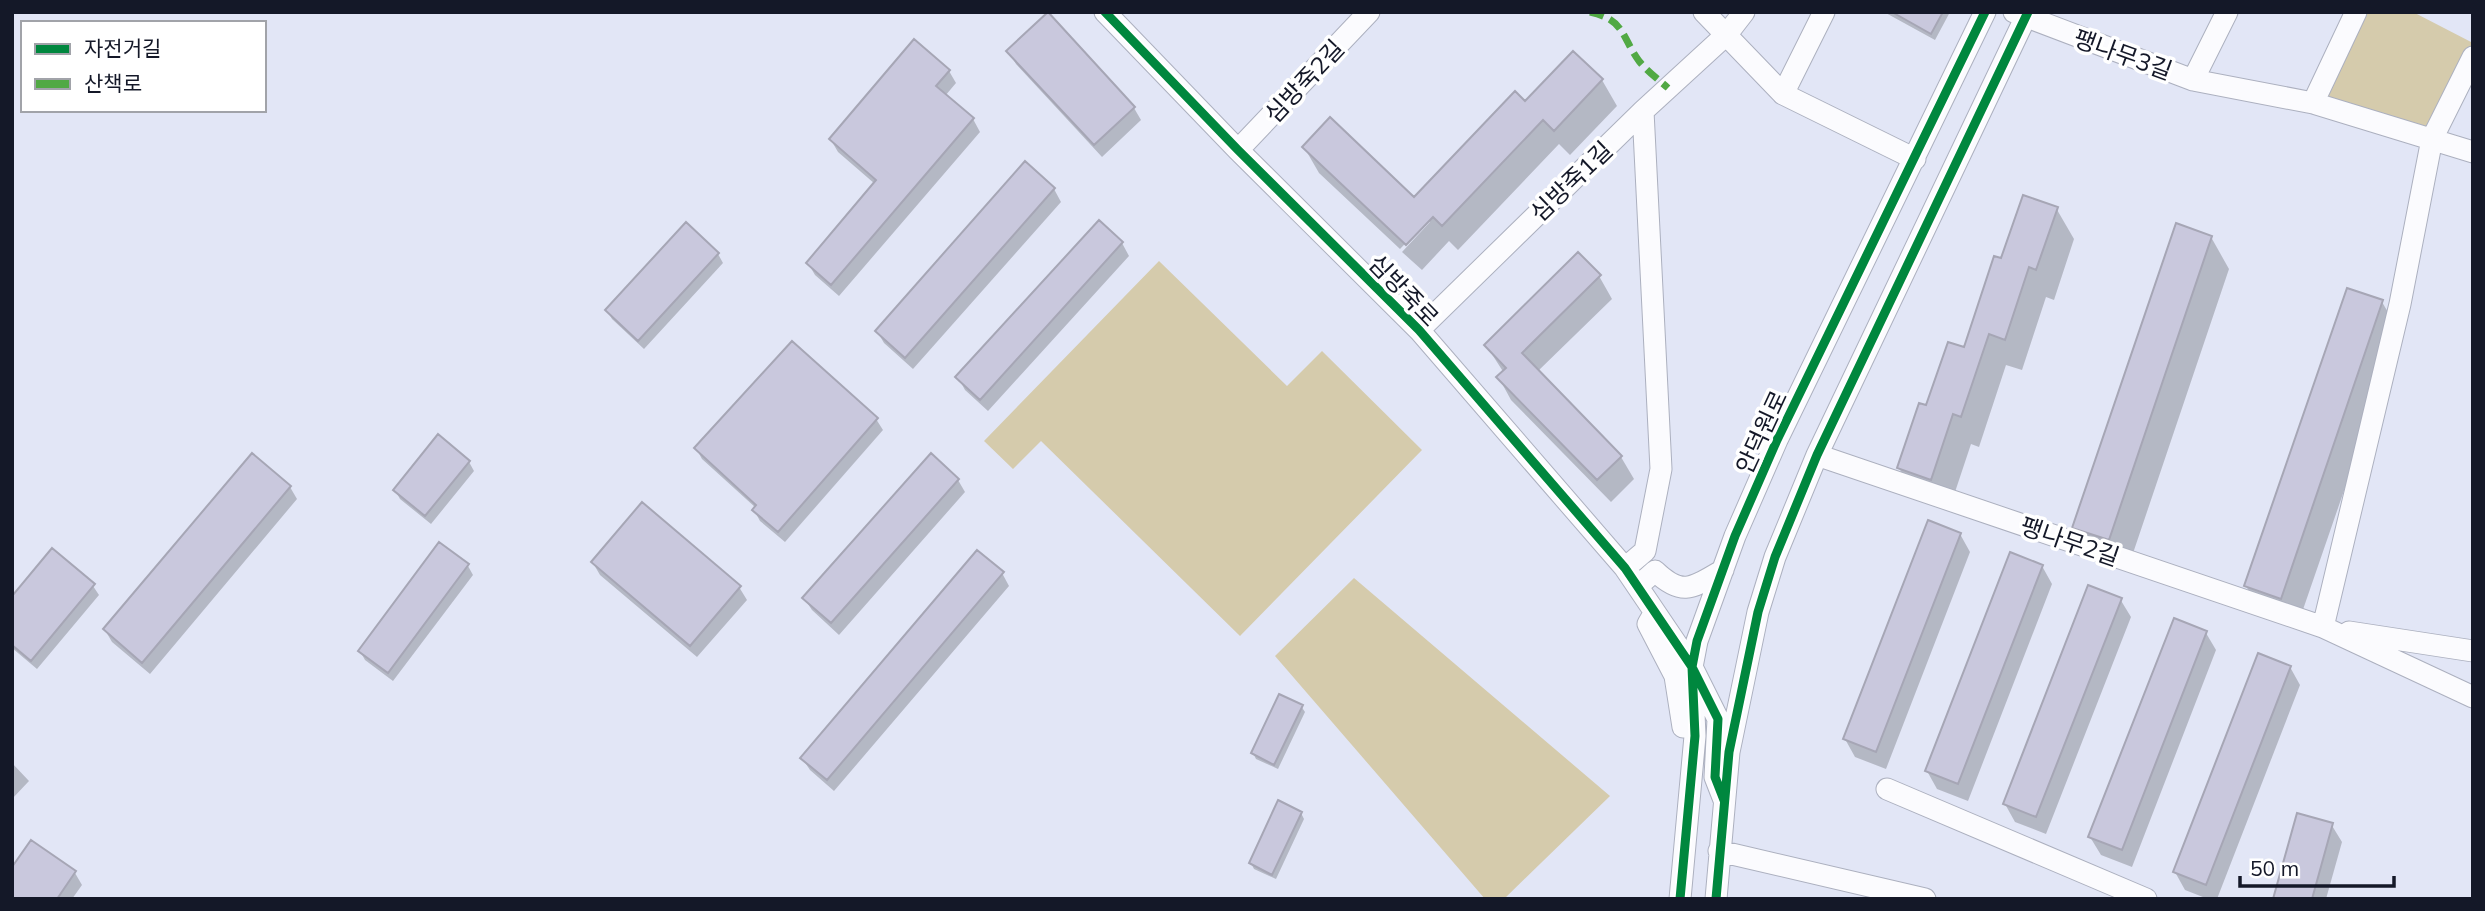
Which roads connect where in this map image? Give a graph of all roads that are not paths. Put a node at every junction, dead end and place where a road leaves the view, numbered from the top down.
1 (1105, 12) edge
2 (1369, 12) edge
3 (1704, 12) edge
4 (1744, 12) edge
5 (1824, 12) edge
6 (1985, 12) edge
7 (2227, 12) edge
8 (2356, 12) edge
9 (2023, 14) edge
10 (1727, 34) junction
11 (2473, 57) edge
12 (2193, 79) junction
13 (1783, 93) junction
14 (2313, 103) junction
15 (1643, 111) junction
16 (2432, 139) junction
17 (1238, 150) junction
18 (2473, 152) edge
19 (1915, 159) junction
20 (1419, 330) junction
21 (1817, 455) junction
22 (1625, 568) junction
23 (1723, 570) junction
24 (1638, 586) junction
25 (1655, 613) junction
26 (2323, 627) junction
27 (2473, 651) edge
28 (1692, 667) junction
29 (2473, 697) edge
30 (1695, 736) junction
31 (1887, 789) dead end
32 (1724, 800) junction
33 (1719, 851) junction
34 (1680, 899) edge
35 (1716, 899) edge
36 (1925, 899) edge
37 (2146, 899) edge

1 - 17 street, 심방죽로
2 - 17 street, 심방죽2길
3 - 10 street
4 - 10 street, 심방죽1길
5 - 13 street
6 - 19 street, 안덕원로
7 - 12 street, 팽나무3길
8 - 14 street
9 - 12 street, 팽나무3길
9 - 21 street
10 - 13 street
10 - 15 street, 심방죽1길
11 - 16 street
12 - 14 street, 팽나무3길
13 - 19 street
14 - 16 street, 팽나무3길
15 - 20 street, 심방죽1길
15 - 22 street
16 - 18 street, 팽나무3길
16 - 26 street
17 - 20 street, 심방죽로
19 - 23 street, 안덕원로
20 - 22 street, 심방죽로
21 - 26 street, 팽나무2길
21 - 32 street
22 - 24 street, 심방죽로
23 - 24 street
23 - 28 street, 안덕원로
24 - 25 street, 심방죽로
25 - 28 street, 심방죽로
25 - 30 street
26 - 27 street, 팽나무2길
26 - 29 street, 팽나무2길
28 - 30 street, 안덕원로
28 - 32 street, 심방죽로
30 - 34 street, 안덕원로
31 - 37 street
32 - 33 street
33 - 35 street
33 - 36 street

